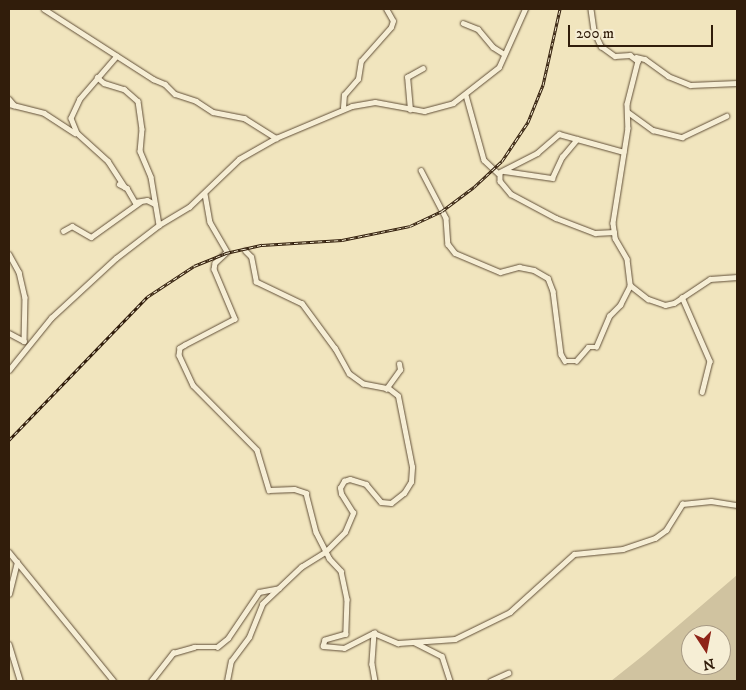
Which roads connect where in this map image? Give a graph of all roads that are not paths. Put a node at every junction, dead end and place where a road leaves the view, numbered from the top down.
1 (44, 9) edge
2 (386, 9) edge
3 (525, 9) edge
4 (592, 9) edge
5 (463, 23) dead end
6 (504, 54) junction
7 (117, 56) junction
8 (636, 57) junction
9 (423, 68) dead end
10 (97, 77) junction
11 (737, 83) edge
12 (466, 95) junction
13 (9, 99) edge
14 (11, 104) edge
15 (344, 108) junction
16 (410, 110) junction
17 (628, 112) junction
18 (726, 116) dead end
19 (76, 133) junction
20 (276, 138) junction
21 (578, 139) junction
22 (624, 152) junction
23 (421, 170) dead end
24 (502, 172) junction
25 (119, 184) dead end
26 (125, 187) junction
27 (205, 194) junction
28 (140, 202) junction
29 (156, 205) junction
30 (159, 225) junction
31 (63, 231) dead end
32 (614, 232) junction
33 (245, 251) dead end
34 (9, 254) edge
35 (737, 277) edge
36 (630, 285) junction
37 (682, 297) junction
38 (9, 333) edge
39 (24, 341) junction
40 (24, 347) junction
41 (399, 364) dead end
42 (9, 370) edge
43 (386, 389) junction
44 (702, 392) dead end
45 (737, 505) edge
46 (9, 552) edge
47 (325, 552) junction
48 (17, 562) junction
49 (280, 588) junction
50 (9, 594) edge
51 (374, 634) junction
52 (413, 642) junction
53 (9, 644) edge
54 (508, 673) dead end
55 (20, 681) edge
56 (114, 681) edge
57 (151, 681) edge
58 (228, 681) edge
59 (375, 681) edge
60 (450, 681) edge
61 (490, 681) edge

1 - 7 street
2 - 15 street
3 - 6 street
4 - 8 street
5 - 6 street
6 - 12 street
7 - 10 street
7 - 20 street
8 - 11 street
8 - 17 street
9 - 16 street
10 - 19 street
10 - 29 street
12 - 16 street
12 - 24 street
13 - 14 street
14 - 19 street
15 - 16 street
15 - 20 street
17 - 18 street
17 - 22 street
19 - 26 street
20 - 27 street
21 - 22 street
21 - 24 street
21 - 24 street
22 - 32 street
23 - 36 street
24 - 32 street
25 - 26 street
26 - 28 street
27 - 30 street
27 - 47 street
28 - 29 street
28 - 31 street
29 - 30 street
30 - 40 street
32 - 36 street
33 - 43 street
34 - 39 street
35 - 37 street
36 - 37 street
37 - 44 street
38 - 39 street
39 - 40 street
40 - 42 street
41 - 43 street
43 - 47 street
45 - 52 street
46 - 48 street
47 - 49 street
47 - 51 street
48 - 50 street
48 - 56 street
49 - 57 street
49 - 58 street
51 - 52 street
51 - 59 street
52 - 60 street
53 - 55 street
54 - 61 street

